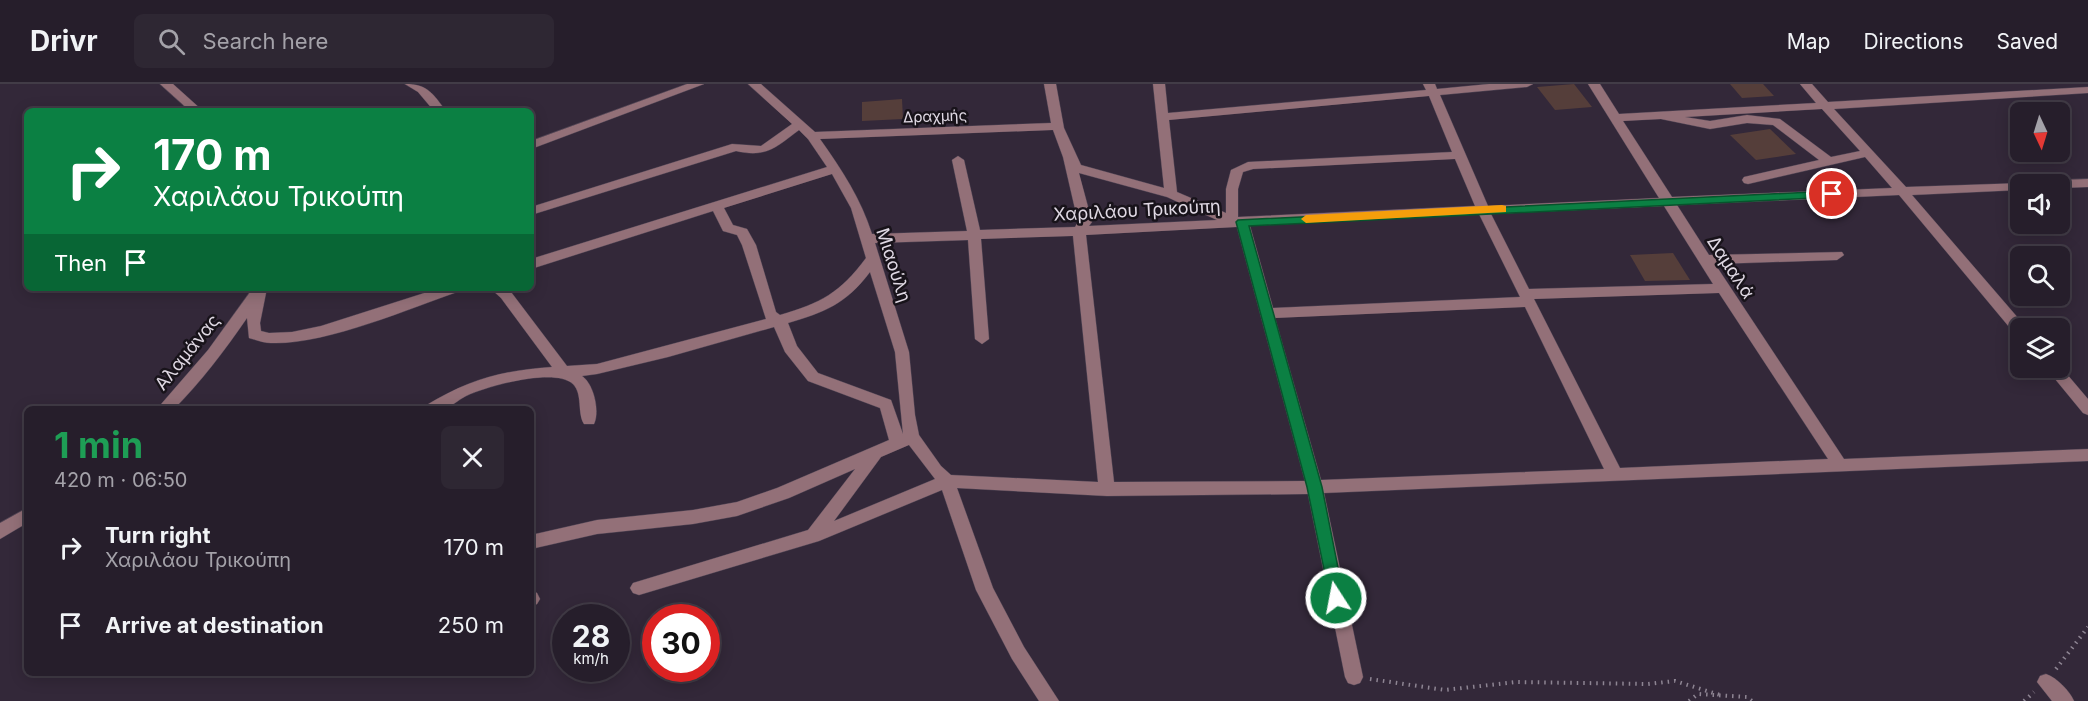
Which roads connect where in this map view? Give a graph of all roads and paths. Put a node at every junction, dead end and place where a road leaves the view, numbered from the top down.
1 (166, 84) edge
2 (698, 84) edge
3 (754, 84) edge
4 (1050, 84) edge
5 (1159, 84) edge
6 (1527, 84) edge
7 (1594, 84) edge
8 (1806, 84) edge
9 (421, 86) edge
10 (1430, 88) edge
11 (2088, 90) edge
12 (1825, 104) junction
13 (194, 108) edge
14 (438, 108) edge
15 (1652, 114) junction
16 (1164, 117) junction
17 (1615, 118) junction
18 (800, 124) junction
19 (1059, 126) junction
20 (812, 136) junction
21 (534, 144) edge
22 (1868, 153) junction
23 (1458, 155) junction
24 (1069, 158) junction
25 (958, 159) dead end
26 (1828, 161) junction
27 (835, 169) junction
28 (1748, 180) dead end
29 (2088, 183) edge
30 (2070, 184) edge
31 (2010, 186) edge
32 (1902, 191) junction
33 (1171, 194) junction
34 (1668, 202) junction
35 (717, 206) junction
36 (534, 210) edge
37 (1483, 210) junction
38 (1237, 221) junction
39 (1079, 231) junction
40 (974, 235) junction
41 (867, 239) junction
42 (1837, 255) dead end
43 (873, 258) junction
44 (1705, 260) junction
45 (534, 263) edge
46 (1723, 288) junction
47 (258, 291) edge
48 (259, 291) edge
49 (445, 291) edge
50 (501, 291) edge
51 (1527, 298) junction
52 (1267, 313) junction
53 (2010, 318) edge
54 (777, 321) junction
55 (982, 339) dead end
56 (563, 371) junction
57 (2062, 378) edge
58 (168, 406) edge
59 (437, 406) edge
60 (2088, 409) edge
61 (589, 420) dead end
62 (912, 437) junction
63 (897, 444) junction
64 (873, 455) junction
65 (2088, 455) edge
66 (1841, 467) junction
67 (1614, 474) junction
68 (947, 481) junction
69 (1315, 487) junction
70 (1107, 489) junction
71 (24, 517) edge
72 (0, 532) edge
73 (813, 536) junction
74 (534, 541) edge
75 (639, 588) dead end
76 (2088, 627) edge
77 (1354, 677) joint
78 (2046, 682) junction
79 (1720, 695) junction
80 (1050, 701) edge
81 (1689, 701) edge
82 (1752, 701) edge
83 (2024, 701) edge
84 (2065, 701) edge

1 - 13 street
2 - 21 street
3 - 18 street, Μιαούλη
4 - 19 street
5 - 16 street
6 - 10 street
7 - 17 street, Δαμαλά
8 - 12 street
9 - 14 street
10 - 16 street
10 - 23 street
11 - 12 street
12 - 15 street
12 - 22 street
15 - 17 street
15 - 26 street
16 - 33 street
17 - 34 street, Δαμαλά
18 - 20 street, Μιαούλη
18 - 36 street
19 - 20 street, Δραχμής
19 - 24 street
20 - 27 street, Μιαούλη
22 - 26 street
22 - 32 street
23 - 37 street
23 - 38 street
24 - 33 street
24 - 39 street
25 - 40 street
26 - 28 street
27 - 35 street
27 - 41 street, Μιαούλη
29 - 30 street
31 - 32 street, Χαριλάου Τρικούπη
32 - 34 street, Χαριλάου Τρικούπη
32 - 53 street
33 - 38 street
34 - 37 street, Χαριλάου Τρικούπη
34 - 44 street, Δαμαλά
35 - 45 street
35 - 54 street
37 - 38 street, Χαριλάου Τρικούπη
37 - 51 street
38 - 39 street, Χαριλάου Τρικούπη
38 - 52 street
39 - 40 street, Χαριλάου Τρικούπη
39 - 70 street
40 - 41 street, Χαριλάου Τρικούπη
40 - 55 street
41 - 43 street, Μιαούλη
42 - 44 street
43 - 54 street
43 - 62 street, Μιαούλη
44 - 46 street, Δαμαλά
46 - 51 street
46 - 66 street, Δαμαλά
47 - 58 street, Αλαμάνας
48 - 49 street
50 - 56 street
51 - 52 street
51 - 67 street
52 - 69 street
54 - 56 street
54 - 63 street
56 - 59 street
56 - 61 street
57 - 60 street
62 - 63 street
62 - 68 street, Μιαούλη
63 - 64 street
64 - 73 street
64 - 74 street
65 - 66 street
66 - 67 street
67 - 69 street
68 - 70 street
68 - 73 street
68 - 80 street
69 - 70 street
69 - 77 street
71 - 72 street
73 - 75 street
76 - 78 path
77 - 79 path
78 - 83 path
78 - 84 street
79 - 81 path
79 - 82 path

